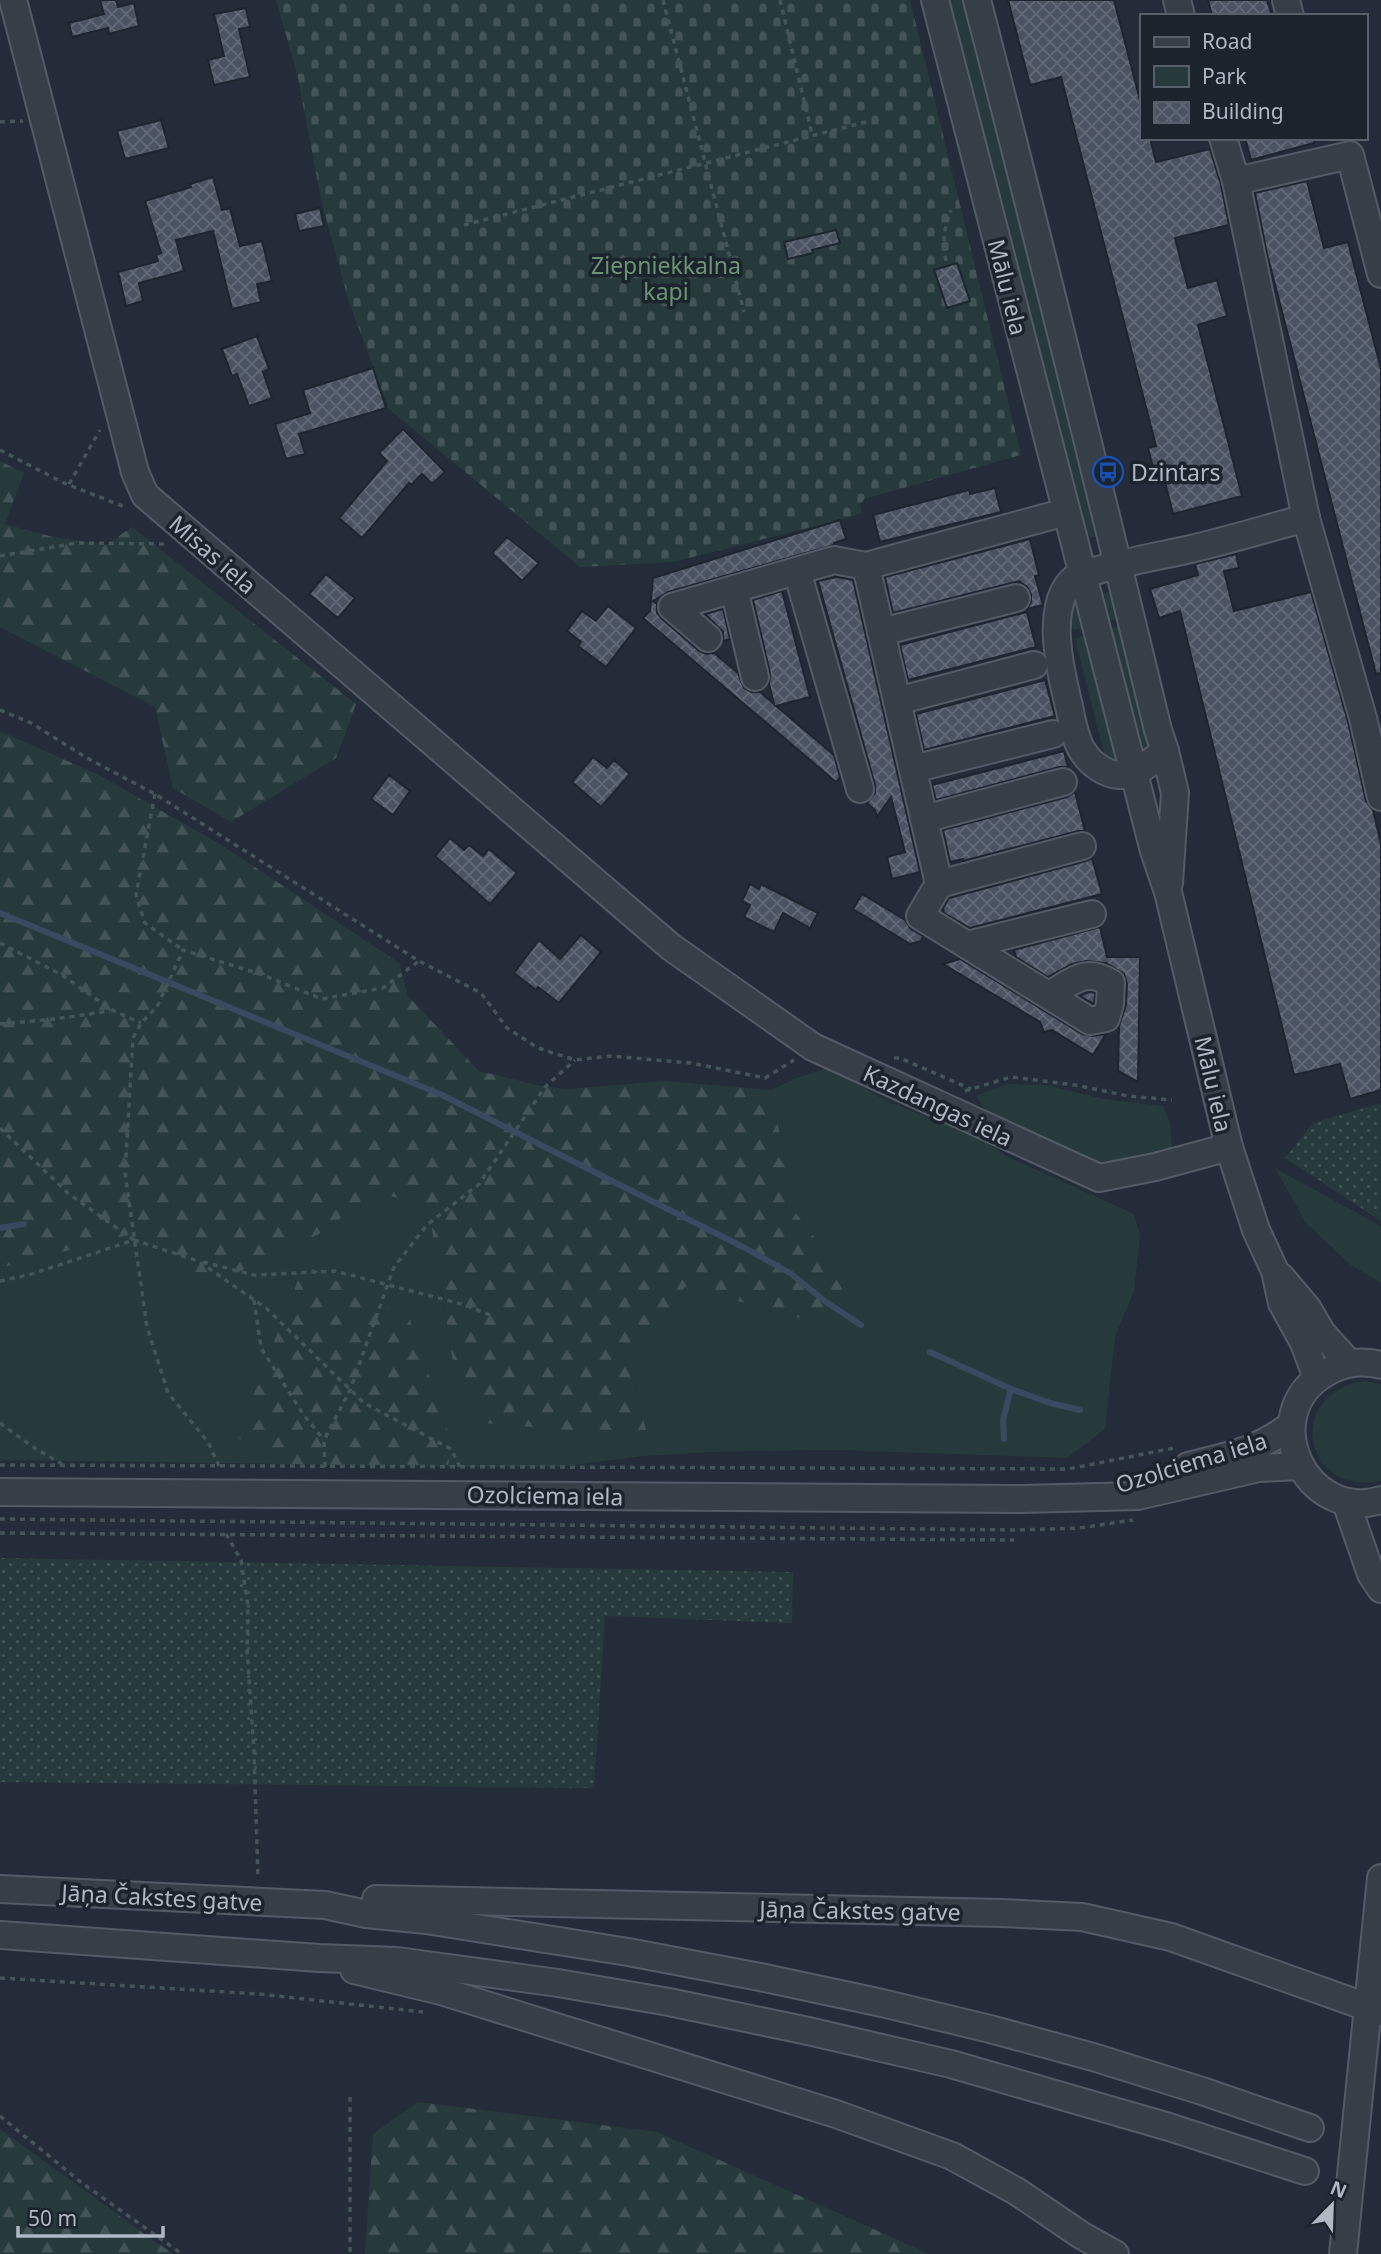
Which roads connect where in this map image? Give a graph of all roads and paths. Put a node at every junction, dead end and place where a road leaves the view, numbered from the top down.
1 (13, 0) edge
2 (663, 0) edge
3 (780, 0) edge
4 (935, 0) edge
5 (977, 0) edge
6 (866, 122) dead end
7 (812, 135) junction
8 (1224, 140) edge
9 (1348, 147) edge
10 (705, 163) junction
11 (1236, 181) junction
12 (951, 210) dead end
13 (464, 225) dead end
14 (946, 261) dead end
15 (1381, 274) edge
16 (744, 312) dead end
17 (101, 426) dead end
18 (0, 450) edge
19 (69, 485) junction
20 (134, 511) dead end
21 (1066, 512) junction
22 (1306, 518) junction
23 (201, 544) junction
24 (0, 556) edge
25 (1119, 563) junction
26 (866, 566) junction
27 (797, 571) junction
28 (1082, 574) junction
29 (734, 589) junction
30 (1016, 598) dead end
31 (881, 632) junction
32 (708, 638) dead end
33 (1034, 665) dead end
34 (755, 677) dead end
35 (897, 701) junction
36 (0, 710) edge
37 (1053, 734) dead end
38 (1165, 751) junction
39 (913, 769) junction
40 (1134, 773) junction
41 (1063, 782) dead end
42 (860, 789) dead end
43 (155, 794) junction
44 (1381, 797) edge
45 (924, 819) junction
46 (1082, 846) dead end
47 (939, 884) junction
48 (1168, 892) junction
49 (1092, 914) dead end
50 (0, 943) edge
51 (967, 945) junction
52 (671, 947) joint
53 (183, 950) junction
54 (419, 961) junction
55 (1049, 996) dead end
56 (112, 1010) junction
57 (141, 1023) junction
58 (0, 1024) edge
59 (813, 1048) junction
60 (575, 1060) junction
61 (1172, 1100) dead end
62 (931, 1101) junction
63 (0, 1128) edge
64 (1229, 1147) junction
65 (134, 1240) junction
66 (198, 1261) junction
67 (1275, 1271) junction
68 (0, 1281) edge
69 (389, 1284) junction
70 (254, 1300) junction
71 (495, 1317) dead end
72 (1349, 1363) junction
73 (1381, 1365) edge
74 (1317, 1377) junction
75 (350, 1390) junction
76 (0, 1423) edge
77 (1292, 1425) junction
78 (324, 1440) junction
79 (1181, 1445) dead end
80 (0, 1465) edge
81 (64, 1465) junction
82 (219, 1466) junction
83 (1300, 1466) junction
84 (325, 1467) junction
85 (460, 1467) junction
86 (0, 1492) edge
87 (1090, 1497) junction
88 (1381, 1500) edge
89 (1346, 1502) junction
90 (0, 1519) edge
91 (1139, 1519) dead end
92 (0, 1533) edge
93 (226, 1534) junction
94 (1014, 1540) dead end
95 (1381, 1589) edge
96 (1381, 1878) edge
97 (0, 1889) edge
98 (259, 1902) junction
99 (324, 1905) junction
100 (0, 1935) edge
101 (319, 1958) junction
102 (0, 1979) edge
103 (1375, 2010) edge
104 (434, 2013) dead end
105 (350, 2097) dead end
106 (0, 2116) edge
107 (1310, 2129) dead end
108 (1305, 2171) dead end
109 (182, 2254) edge
110 (350, 2254) edge
111 (1115, 2254) edge
112 (1343, 2254) edge

1 - 23 street, Misas iela
2 - 10 path
3 - 7 path
4 - 21 street, Mālu iela
5 - 25 street, Mālu iela
6 - 7 path
7 - 10 path
8 - 11 street
9 - 11 street
9 - 15 street
10 - 13 path
10 - 16 path
11 - 22 street
12 - 14 path
17 - 19 path
18 - 19 path
19 - 20 path
21 - 26 street
21 - 28 street, Mālu iela
22 - 25 street
22 - 44 street
23 - 24 path
23 - 52 street, Misas iela
25 - 28 street
25 - 38 street, Mālu iela
26 - 27 street
26 - 31 street
27 - 29 street
27 - 42 street
28 - 40 street, Mālu iela
28 - 40 street
29 - 32 street
29 - 34 street
30 - 31 street
31 - 35 street
33 - 35 street
35 - 39 street
36 - 43 path
37 - 39 street
38 - 40 street
38 - 48 street, Mālu iela
39 - 45 street
40 - 48 street, Mālu iela
41 - 45 street
43 - 53 path
43 - 54 path
45 - 47 street
46 - 47 street
47 - 51 street
48 - 64 street, Mālu iela
49 - 51 street
50 - 56 path
51 - 55 street
52 - 59 street, Kazdangas iela
53 - 54 path
53 - 57 path
54 - 60 path
56 - 57 path
56 - 58 path
57 - 65 path
59 - 60 path
59 - 62 street, Kazdangas iela
60 - 69 path
61 - 62 path
62 - 64 street, Kazdangas iela
63 - 65 path
64 - 67 street, Mālu iela
65 - 66 path
65 - 68 path
65 - 82 path
66 - 69 path
66 - 70 path
67 - 72 street, Mālu iela
67 - 74 street, Mālu iela
69 - 71 path
69 - 75 path
70 - 75 path
70 - 78 path
72 - 73 street
72 - 74 street
74 - 77 street, Ozolciema iela
75 - 78 path
75 - 85 path
76 - 81 path
77 - 83 street, Ozolciema iela
77 - 87 street, Ozolciema iela
78 - 84 path
79 - 85 path
80 - 81 path
81 - 82 path
82 - 84 path
83 - 87 street, Ozolciema iela
83 - 89 street, Ozolciema iela
84 - 85 path
86 - 87 street, Ozolciema iela
88 - 89 street
89 - 95 street
90 - 91 path
92 - 93 path
93 - 94 path
93 - 98 path
96 - 103 street
97 - 98 street, Jāņa Čakstes gatve
98 - 99 street, Jāņa Čakstes gatve
99 - 103 street, Jāņa Čakstes gatve
99 - 107 street, Jāņa Čakstes gatve
100 - 101 street, Jāņa Čakstes gatve
101 - 108 street, Jāņa Čakstes gatve
101 - 111 street, Jāņa Čakstes gatve
102 - 104 path
103 - 112 street
105 - 110 path
106 - 109 path

